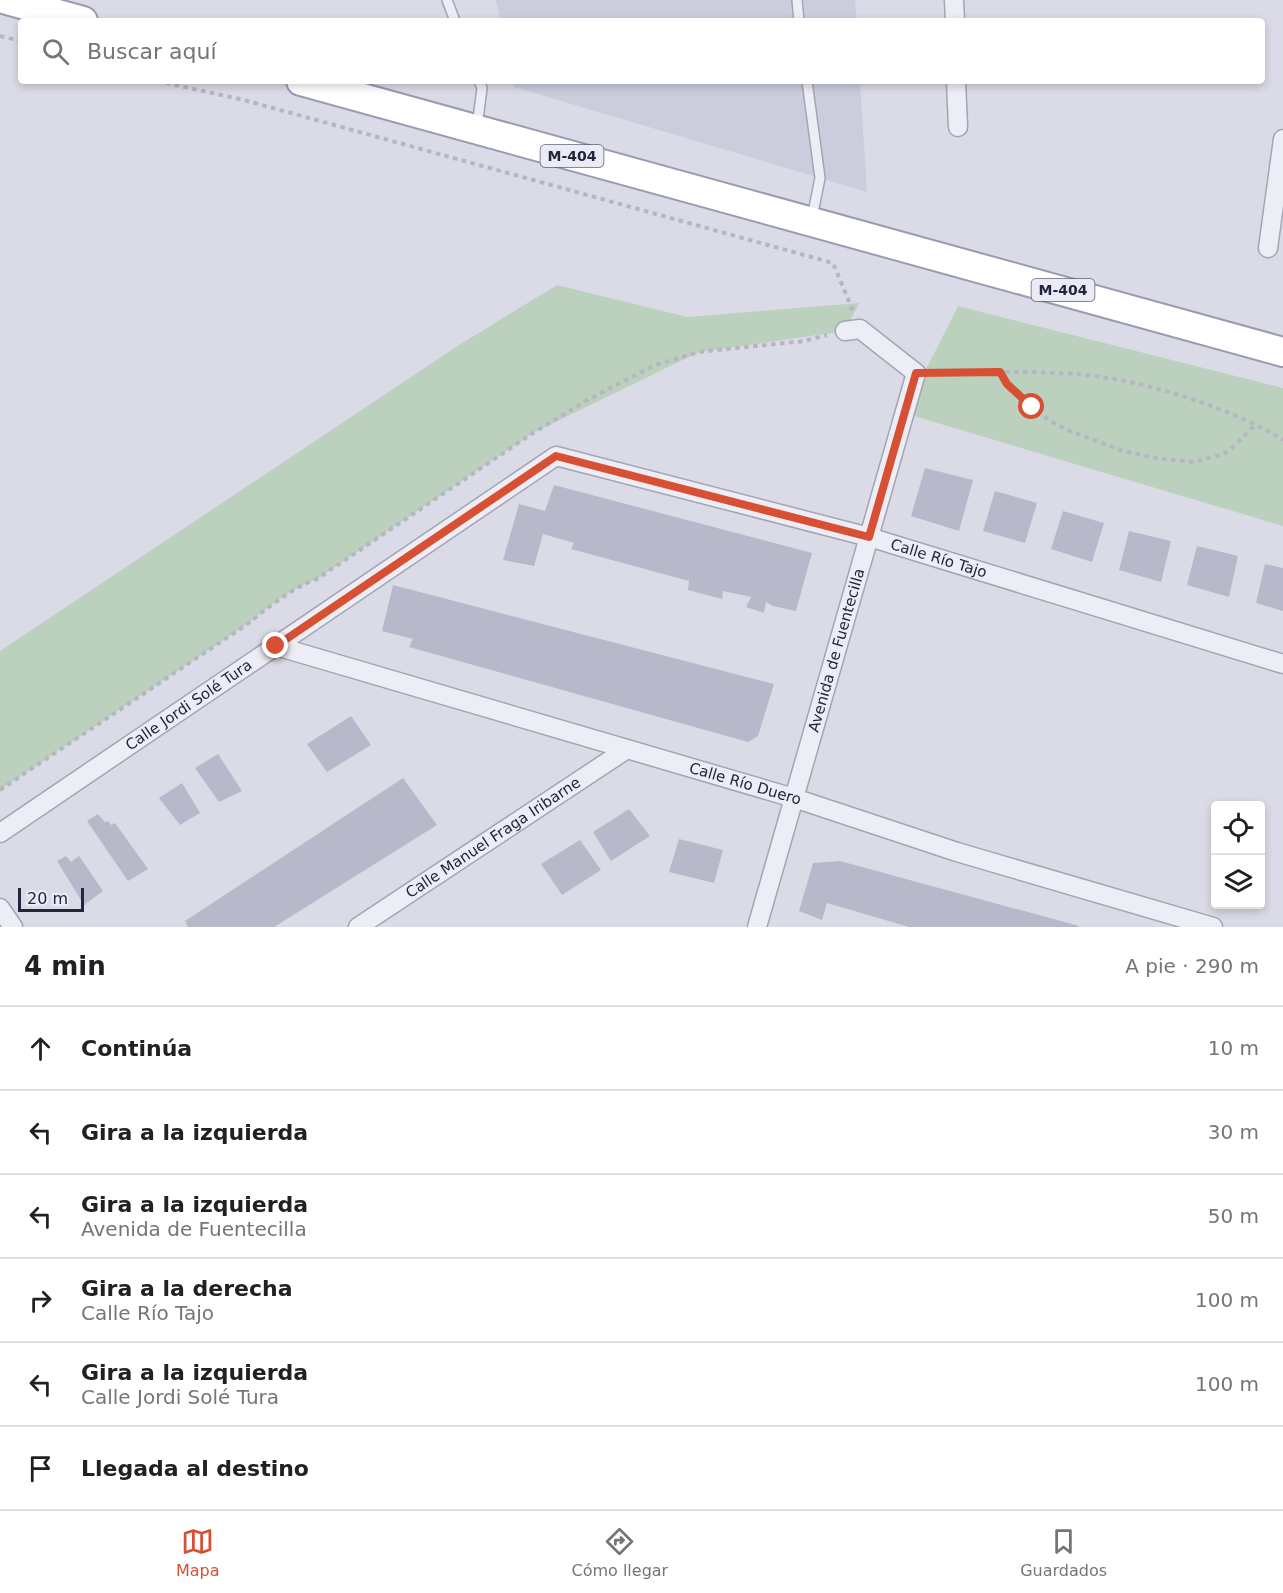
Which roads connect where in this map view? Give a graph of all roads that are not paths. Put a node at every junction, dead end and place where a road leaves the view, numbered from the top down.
1 (7, 0) edge
2 (447, 0) edge
3 (796, 0) edge
4 (954, 0) edge
5 (72, 18) edge
6 (454, 18) edge
7 (799, 18) edge
8 (955, 18) edge
9 (312, 84) edge
10 (480, 84) edge
11 (807, 84) edge
12 (956, 84) edge
13 (958, 127) dead end
14 (477, 130) junction
15 (1283, 139) edge
16 (811, 222) junction
17 (1268, 248) dead end
18 (853, 330) road end
19 (1283, 352) edge
20 (556, 456) joint
21 (869, 537) junction
22 (276, 646) junction
23 (1283, 664) edge
24 (627, 749) junction
25 (794, 798) junction
26 (0, 833) edge
27 (0, 908) edge
28 (12, 927) edge
29 (358, 927) edge
30 (757, 927) edge
31 (1213, 927) edge

1 - 5 main road
2 - 6 lane
3 - 7 lane
4 - 8 street
9 - 14 main road, M-404
10 - 14 lane
11 - 16 lane
12 - 13 street
14 - 16 main road, M-404
15 - 17 street
16 - 19 main road, M-404
18 - 21 street, Avenida de Fuentecilla
20 - 21 street, Calle Río Tajo
20 - 22 street, Calle Jordi Solé Tura
21 - 23 street, Calle Río Tajo
21 - 25 street, Avenida de Fuentecilla
22 - 24 street, Calle Río Duero
22 - 26 street, Calle Jordi Solé Tura
24 - 25 street, Calle Río Duero
24 - 29 street, Calle Manuel Fraga Iribarne
25 - 30 street, Avenida de Fuentecilla
25 - 31 street, Calle Río Duero
27 - 28 street

